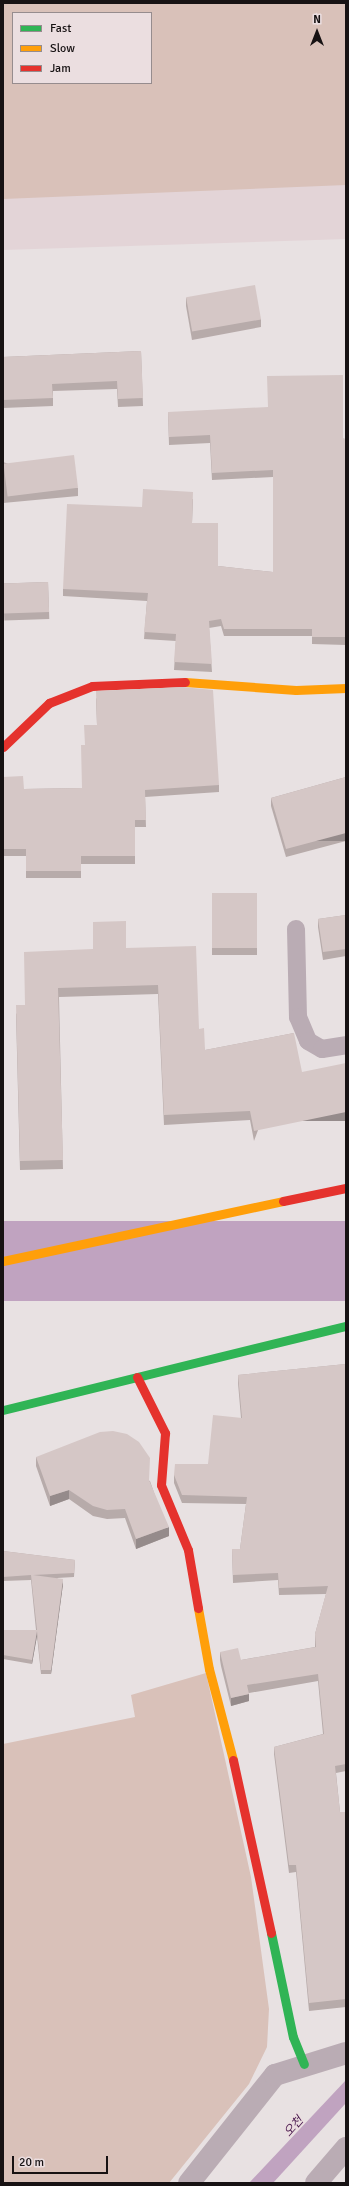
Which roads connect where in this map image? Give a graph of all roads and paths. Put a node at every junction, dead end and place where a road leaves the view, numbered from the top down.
1 (346, 688) edge
2 (3, 747) edge
3 (296, 929) dead end
4 (346, 1045) edge
5 (346, 1188) edge
6 (3, 1262) edge
7 (346, 1326) edge
8 (137, 1377) junction
9 (3, 1410) edge
10 (304, 2064) junction
11 (342, 2064) edge
12 (346, 2148) edge
13 (189, 2183) edge
14 (316, 2183) edge

1 - 2 street
3 - 4 lane
5 - 6 street
7 - 8 street
8 - 9 street
8 - 10 street
10 - 11 street
10 - 13 street
12 - 14 street

